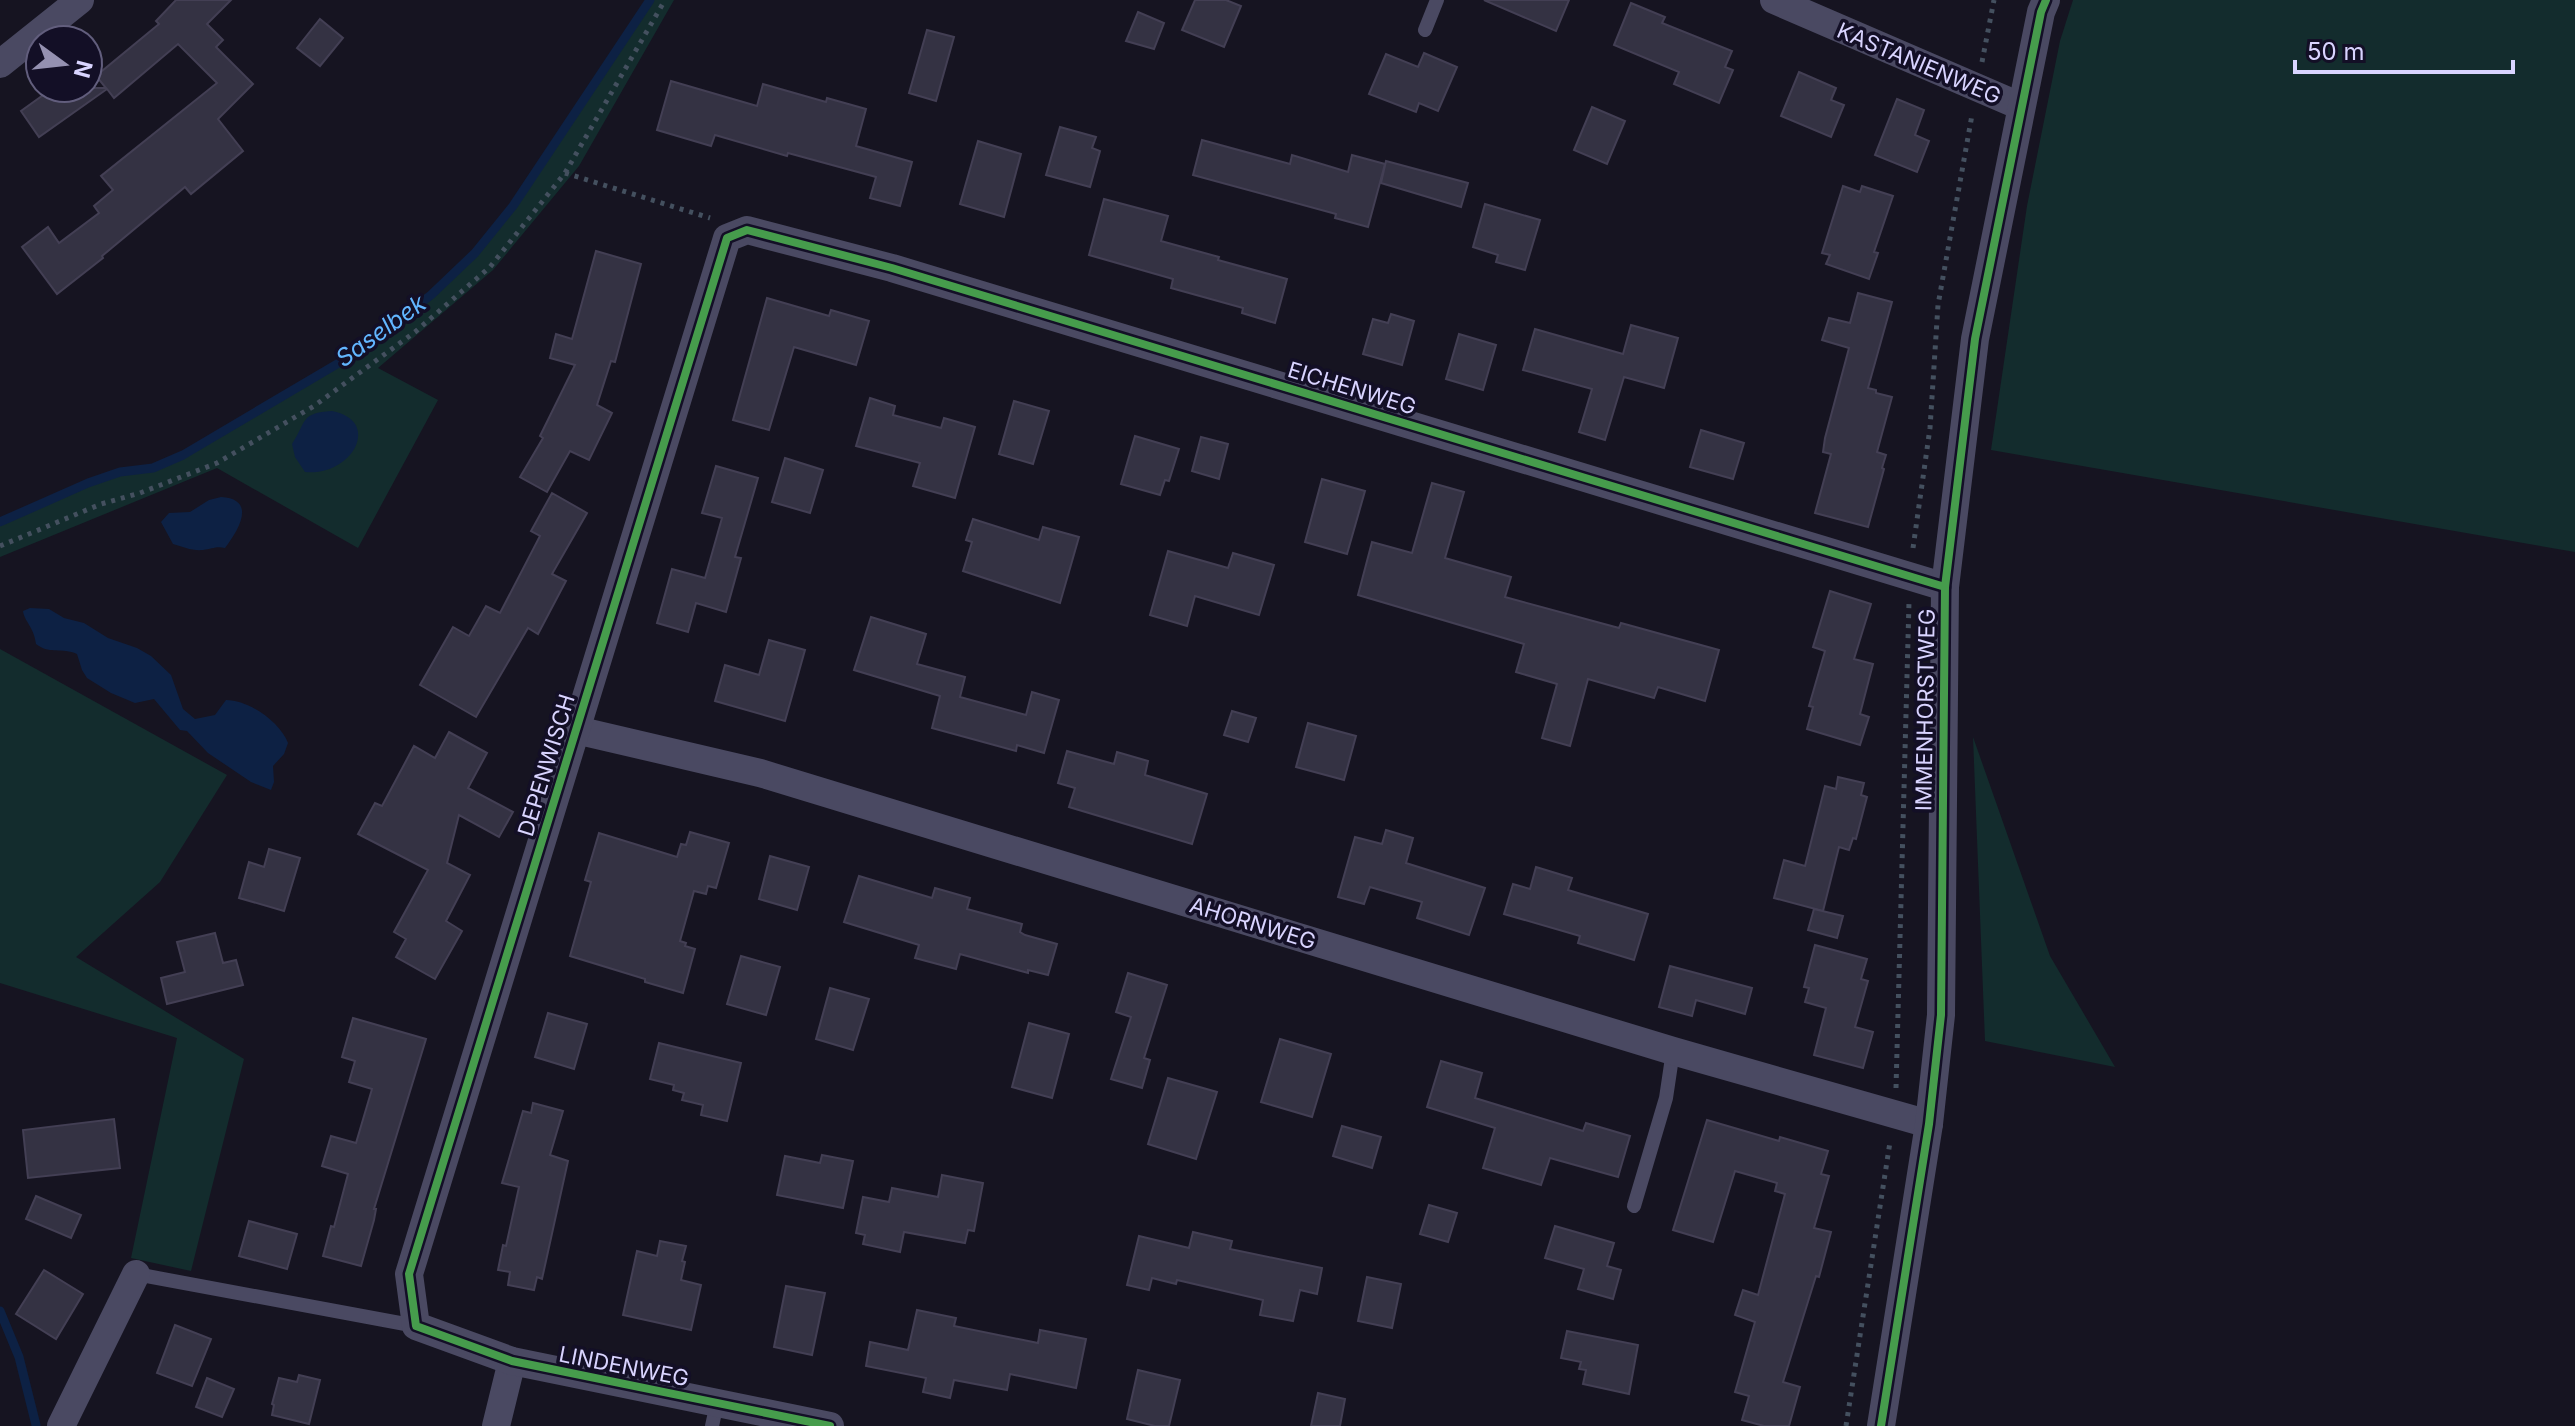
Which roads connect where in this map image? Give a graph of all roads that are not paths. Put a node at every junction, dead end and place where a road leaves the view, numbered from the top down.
1 (80, 0) edge
2 (1437, 0) edge
3 (1774, 0) edge
4 (2046, 0) edge
5 (1425, 30) dead end
6 (0, 64) edge
7 (2020, 106) junction
8 (747, 230) joint
9 (1945, 587) junction
10 (576, 730) junction
11 (1673, 1051) junction
12 (1929, 1124) junction
13 (1634, 1206) dead end
14 (136, 1274) joint
15 (416, 1326) junction
16 (512, 1361) junction
17 (715, 1414) edge
18 (61, 1426) edge
19 (496, 1426) edge
20 (830, 1426) edge
21 (1881, 1426) edge

1 - 6 street
2 - 5 lane
3 - 7 street, KASTANIENWEG
4 - 7 street, IMMENHORSTWEG
7 - 9 street, IMMENHORSTWEG
8 - 9 street, EICHENWEG
8 - 10 street, DEPENWISCH
9 - 12 street, IMMENHORSTWEG
10 - 11 street, AHORNWEG
10 - 15 street, DEPENWISCH
11 - 12 street, AHORNWEG
11 - 13 lane
12 - 21 street, IMMENHORSTWEG
14 - 15 lane, LINDENWEG
14 - 18 street
15 - 16 street, LINDENWEG
16 - 17 street, LINDENWEG
16 - 19 street
17 - 20 street, LINDENWEG

